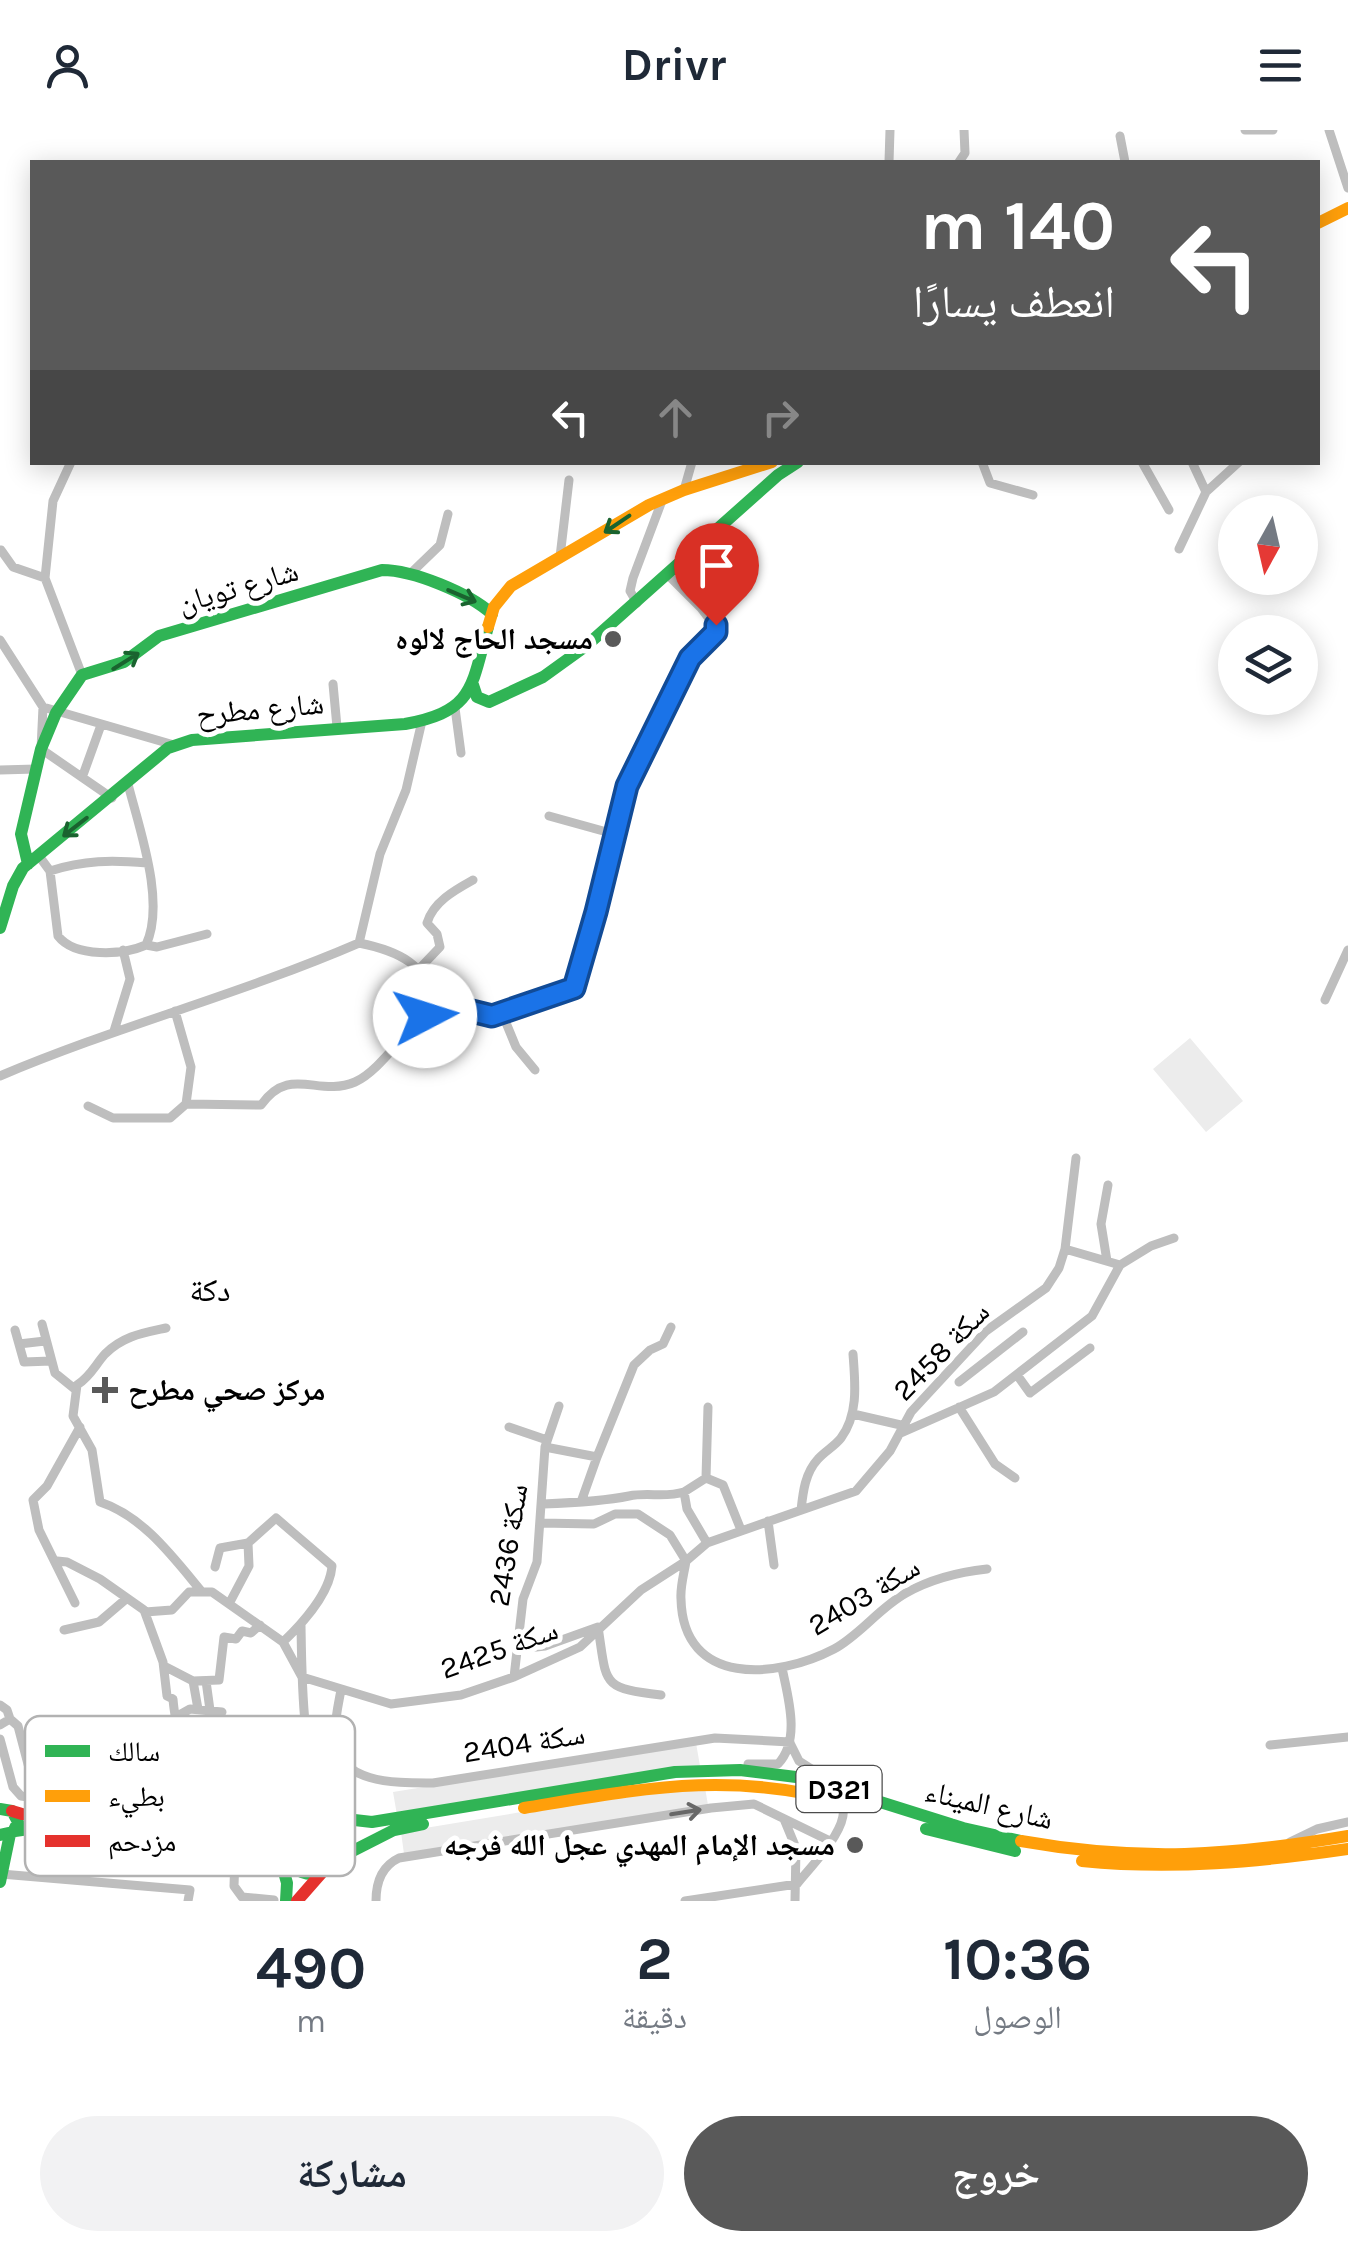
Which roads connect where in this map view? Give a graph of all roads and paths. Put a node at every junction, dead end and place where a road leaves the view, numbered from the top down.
1 (890, 130) edge
2 (964, 130) edge
3 (1245, 130) edge
4 (1273, 130) edge
5 (1329, 130) edge
6 (1120, 136) dead end
7 (1348, 142) edge
8 (1334, 146) junction
9 (889, 160) edge
10 (960, 160) edge
11 (1124, 160) edge
12 (1348, 188) edge
13 (1348, 212) edge
14 (1320, 225) edge
15 (69, 465) edge
16 (691, 465) edge
17 (764, 465) edge
18 (794, 465) edge
19 (983, 465) edge
20 (1144, 465) edge
21 (1193, 465) edge
22 (1236, 465) edge
23 (747, 471) junction
24 (569, 480) dead end
25 (684, 490) junction
26 (760, 491) junction
27 (1206, 492) junction
28 (1033, 495) dead end
29 (663, 498) junction
30 (1169, 510) dead end
31 (448, 514) dead end
32 (1179, 549) dead end
33 (0, 550) edge
34 (560, 559) junction
35 (666, 573) junction
36 (410, 574) junction
37 (45, 578) junction
38 (637, 603) junction
39 (492, 614) junction
40 (0, 640) edge
41 (82, 675) junction
42 (473, 682) junction
43 (333, 684) dead end
44 (455, 708) junction
45 (50, 710) junction
46 (422, 721) junction
47 (100, 725) junction
48 (337, 727) junction
49 (174, 746) junction
50 (41, 749) junction
51 (461, 754) dead end
52 (36, 769) junction
53 (0, 770) edge
54 (82, 776) junction
55 (128, 784) junction
56 (112, 798) junction
57 (549, 816) dead end
58 (614, 834) junction
59 (34, 860) junction
60 (147, 863) junction
61 (50, 871) junction
62 (473, 880) dead end
63 (3, 912) edge
64 (0, 928) edge
65 (207, 934) dead end
66 (146, 944) junction
67 (359, 944) junction
68 (123, 950) junction
69 (1348, 950) edge
70 (420, 968) junction
71 (1325, 1000) dead end
72 (443, 1004) junction
73 (176, 1011) junction
74 (502, 1013) junction
75 (114, 1031) junction
76 (536, 1070) dead end
77 (0, 1076) edge
78 (186, 1104) junction
79 (88, 1106) dead end
80 (1076, 1158) dead end
81 (1108, 1186) dead end
82 (1174, 1238) dead end
83 (1066, 1249) junction
84 (1107, 1262) junction
85 (1120, 1264) junction
86 (42, 1324) dead end
87 (671, 1327) dead end
88 (166, 1328) dead end
89 (14, 1330) dead end
90 (1023, 1332) dead end
91 (46, 1341) junction
92 (19, 1344) junction
93 (1090, 1348) dead end
94 (852, 1354) dead end
95 (51, 1361) junction
96 (950, 1371) junction
97 (1017, 1375) junction
98 (959, 1382) junction
99 (76, 1390) junction
100 (975, 1400) junction
101 (559, 1406) dead end
102 (708, 1407) dead end
103 (960, 1407) junction
104 (852, 1414) junction
105 (509, 1426) dead end
106 (80, 1427) junction
107 (903, 1430) junction
108 (546, 1444) junction
109 (597, 1457) junction
110 (706, 1478) junction
111 (1015, 1478) dead end
112 (684, 1492) junction
113 (580, 1502) junction
114 (543, 1504) junction
115 (801, 1510) junction
116 (768, 1521) junction
117 (542, 1522) junction
118 (741, 1530) junction
119 (172, 1539) dead end
120 (707, 1543) junction
121 (162, 1544) junction
122 (248, 1544) junction
123 (56, 1561) junction
124 (686, 1561) junction
125 (774, 1565) dead end
126 (214, 1567) dead end
127 (986, 1569) dead end
128 (202, 1592) junction
129 (126, 1599) junction
130 (230, 1602) junction
131 (75, 1603) dead end
132 (144, 1612) junction
133 (260, 1625) junction
134 (301, 1625) junction
135 (598, 1627) junction
136 (64, 1630) dead end
137 (283, 1642) junction
138 (518, 1649) junction
139 (164, 1666) junction
140 (782, 1668) junction
141 (514, 1677) junction
142 (302, 1678) junction
143 (194, 1681) junction
144 (206, 1681) junction
145 (341, 1690) junction
146 (660, 1694) dead end
147 (0, 1705) edge
148 (204, 1709) junction
149 (222, 1712) dead end
150 (174, 1716) edge
151 (181, 1716) edge
152 (305, 1716) edge
153 (337, 1716) edge
154 (10, 1719) junction
155 (0, 1726) edge
156 (0, 1738) edge
157 (1348, 1738) edge
158 (790, 1742) junction
159 (1270, 1745) dead end
160 (25, 1753) edge
161 (716, 1770) junction
162 (355, 1771) edge
163 (25, 1796) edge
164 (840, 1800) junction
165 (880, 1803) junction
166 (5, 1808) edge
167 (784, 1819) junction
168 (1348, 1822) edge
169 (355, 1823) edge
170 (8, 1833) edge
171 (1348, 1836) edge
172 (830, 1841) junction
173 (1278, 1848) junction
174 (1348, 1849) edge
175 (355, 1850) edge
176 (1, 1874) edge
177 (234, 1876) edge
178 (284, 1876) edge
179 (319, 1876) edge
180 (0, 1882) edge
181 (286, 1883) junction
182 (797, 1884) junction
183 (189, 1895) edge
184 (249, 1899) edge
185 (273, 1900) edge
186 (286, 1901) edge
187 (297, 1901) edge
188 (376, 1901) edge
189 (685, 1901) edge
190 (795, 1901) edge

1 - 9 street
2 - 10 street
3 - 4 street
5 - 8 street
6 - 11 street
7 - 8 street
8 - 12 street
13 - 14 main road
15 - 37 street
16 - 25 street
17 - 23 main road
18 - 26 main road
19 - 28 street
20 - 30 street
21 - 27 street
22 - 27 street
23 - 25 main road
23 - 26 main road
24 - 34 street
25 - 29 main road
26 - 35 main road
27 - 32 street
29 -> 34 main road
29 - 38 street
31 - 36 street
33 - 37 street
34 - 39 main road
35 - 38 main road
35 - 58 street
36 -> 39 main road, شارع تويان
41 -> 36 main road, شارع تويان
37 - 41 street
38 - 42 main road
39 - 42 main road
40 - 45 street
41 - 45 main road
42 - 44 main road
43 - 48 street
44 - 46 main road, شارع مطرح
44 - 51 street
45 - 47 street
45 - 50 main road
46 - 48 main road, شارع مطرح
46 - 67 street
47 - 49 street
47 - 54 street
48 - 49 main road, شارع مطرح
49 - 55 main road, شارع مطرح
50 - 52 main road
50 - 54 street
52 - 53 street
52 - 59 main road
54 - 56 street
55 - 56 main road, شارع مطرح
55 - 60 street
56 -> 59 main road, شارع مطرح
57 - 58 street
58 - 74 street
59 - 61 street
59 - 63 main road, شارع مطرح
60 - 61 street
60 - 66 street
61 - 68 street
62 - 70 street
63 - 64 main road, شارع مطرح
65 - 66 street
66 - 68 street
67 - 70 street
67 - 73 street
68 - 75 street
69 - 71 street
70 - 72 street
72 - 74 street
72 - 78 street
73 - 75 street
73 - 78 street
74 - 76 street
75 - 77 street
78 - 79 street
80 - 83 street, سكة 2458
81 - 84 street
82 - 85 street
83 - 84 street
83 - 96 street, سكة 2458
84 - 85 street
85 - 97 street
86 - 91 street
87 - 109 street
88 - 99 street
89 - 92 street
90 - 98 street
91 - 92 street
91 - 95 street
92 - 95 street
93 - 97 street
94 - 104 street
95 - 99 street
96 - 98 street
96 - 107 street, سكة 2458
97 - 100 street
98 - 100 street
99 - 106 street
100 - 103 street
101 - 108 street
102 - 110 street
103 - 107 street
103 - 111 street
104 - 107 street
104 - 115 street
105 - 108 street
106 - 121 street
106 - 123 street
107 - 115 street, سكة 2458
108 - 109 street, سكة 2436
108 - 114 street, سكة 2436
109 - 113 street
110 - 112 street
110 - 118 street
112 - 113 street
112 - 120 street
113 - 114 street
114 - 117 street, سكة 2436
115 - 116 street, سكة 2458
116 - 118 street, سكة 2458
116 - 125 street
117 - 124 street
117 - 138 street, سكة 2436
118 - 120 street, سكة 2458
119 - 121 street
120 - 124 street, سكة 2458
121 - 128 street
122 - 126 street
122 - 130 street
122 - 134 street
123 - 129 street
123 - 131 street
124 - 135 street, سكة 2425
124 - 140 street, سكة 2403
127 - 140 street, سكة 2403
128 - 130 street
128 - 132 street
129 - 132 street
129 - 136 street
130 - 133 street
132 - 139 street
133 - 137 street
133 - 144 street
134 - 137 street
134 - 142 street
135 - 138 street
135 - 141 street, سكة 2425
135 - 146 street
137 - 142 street
138 - 141 street, سكة 2436
139 - 143 street
139 - 150 street
140 - 158 street
141 - 145 street, سكة 2425
142 - 145 street, سكة 2425
142 - 152 street
143 - 144 street
143 - 148 street
144 - 148 street
145 - 153 street, سكة 2404
147 - 154 street
148 - 149 street
148 - 151 street
154 - 155 street
154 - 160 street
156 - 163 street
157 - 159 street
158 - 161 street
158 - 162 street, سكة 2404
158 - 165 street
161 - 165 main road, شارع الميناء / D321
161 - 169 main road, شارع الميناء / D321
164 - 172 street
164 - 174 main road, شارع الميناء / D321
164 - 175 main road, شارع الميناء / D321
165 - 173 main road, شارع الميناء / D321
166 - 170 main road, D321
167 - 172 street
167 - 182 street
188 -> 167 street
168 - 173 street
170 - 176 main road
171 - 173 main road, شارع الميناء / D321
172 - 182 street
176 - 180 main road
176 - 183 street
177 - 184 street
178 - 181 main road
179 - 187 main road
181 - 185 street
181 - 186 main road
182 - 189 street
182 - 190 street
184 - 185 street

